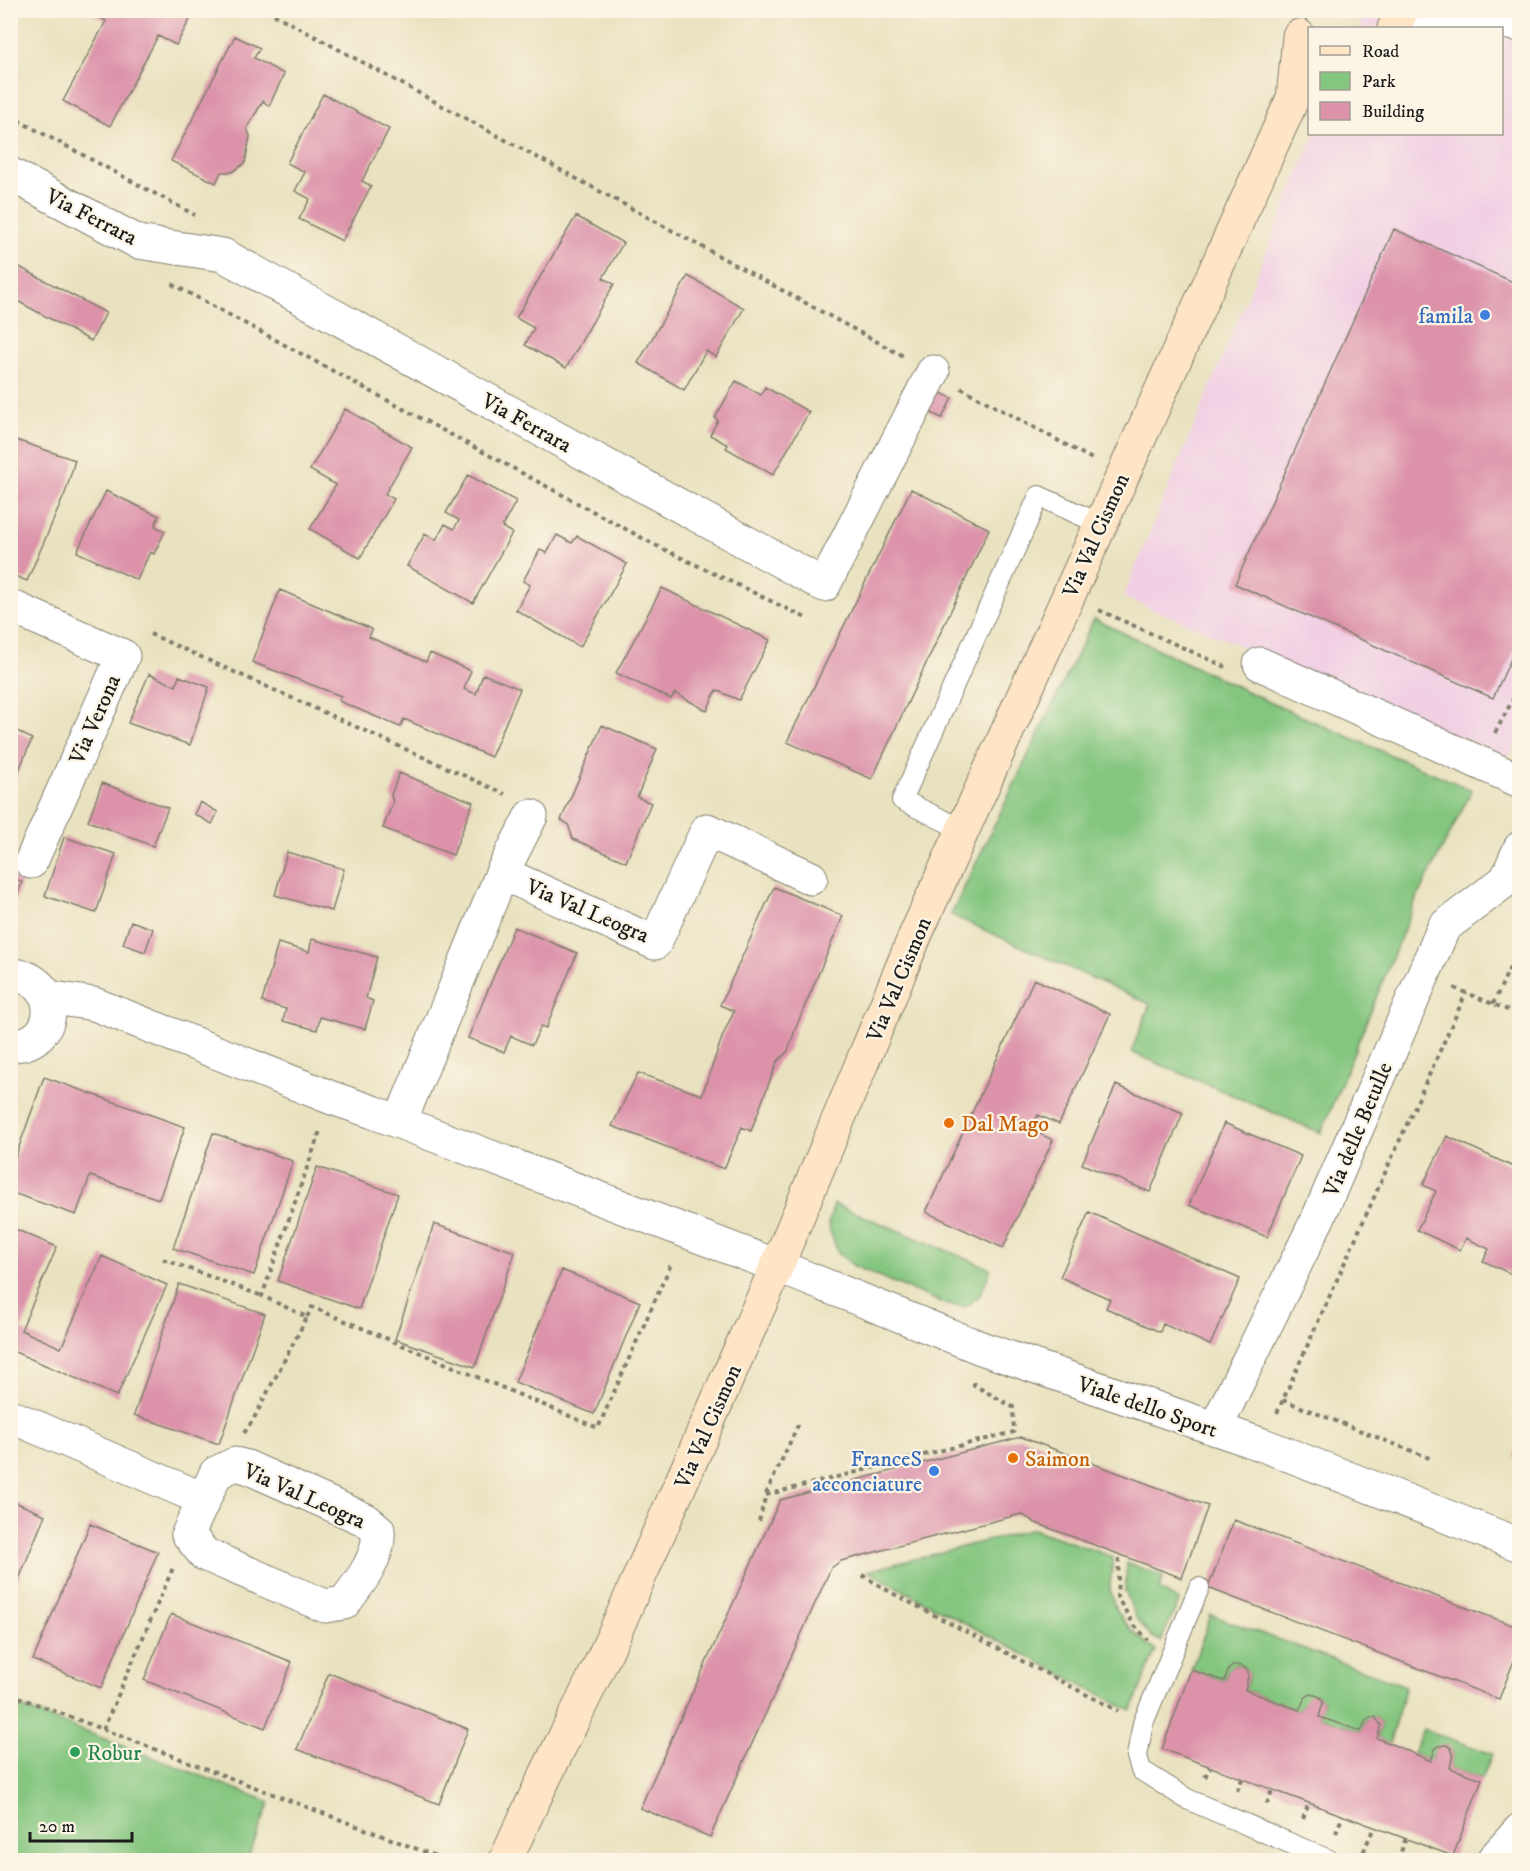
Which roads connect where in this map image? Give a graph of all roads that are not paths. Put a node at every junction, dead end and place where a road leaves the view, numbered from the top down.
1 (1402, 10) edge
2 (1463, 13) edge
3 (1520, 25) edge
4 (1394, 27) edge
5 (1416, 27) edge
6 (1298, 30) edge
7 (1301, 91) edge
8 (10, 174) edge
9 (933, 372) road end
10 (1100, 524) junction
11 (10, 606) edge
12 (1260, 664) dead end
13 (1520, 781) edge
14 (531, 816) road end
15 (963, 830) junction
16 (1520, 848) edge
17 (31, 862) dead end
18 (502, 873) junction
19 (812, 878) dead end
20 (10, 975) edge
21 (47, 997) junction
22 (10, 1045) edge
23 (400, 1122) junction
24 (777, 1266) junction
25 (10, 1416) edge
26 (1215, 1429) junction
27 (210, 1486) junction
28 (1520, 1545) edge
29 (1199, 1588) dead end
30 (1520, 1830) edge
31 (506, 1860) edge
32 (1329, 1860) edge
33 (1493, 1860) edge

1 - 4 main road
2 - 3 street
2 - 5 street
6 - 7 main road, Via Val Cismon
7 - 10 main road, Via Val Cismon
8 - 9 street, Via Ferrara
10 - 15 main road, Via Val Cismon
10 - 15 lane
11 - 17 street, Via Verona
12 - 13 street
14 - 18 street, Via Val Leogra
15 - 24 main road, Via Val Cismon
16 - 26 street, Via delle Betulle
18 - 19 street, Via Val Leogra
18 - 23 street, Via Val Leogra
20 - 21 street
21 - 22 street
21 - 23 street
23 - 24 street
24 - 26 street, Viale dello Sport
24 - 31 main road, Via Val Cismon
25 - 27 street
26 - 28 street, Viale dello Sport
27 - 27 street, Via Val Leogra
29 - 32 lane
30 - 33 street

